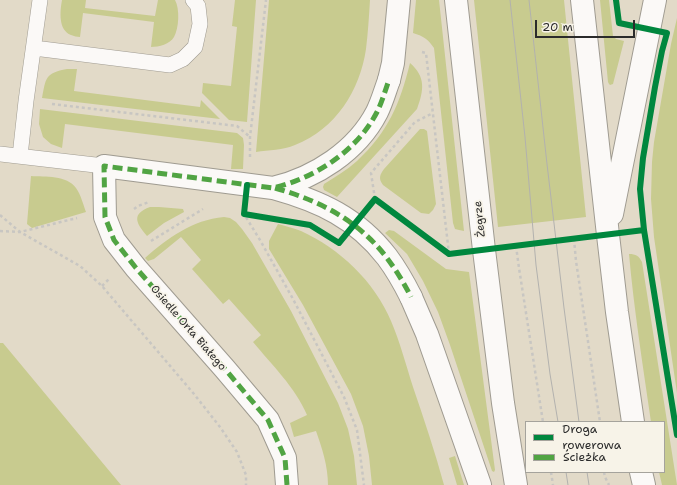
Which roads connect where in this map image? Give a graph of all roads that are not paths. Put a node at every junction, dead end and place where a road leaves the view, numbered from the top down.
1 (40, 0) edge
2 (193, 0) edge
3 (399, 0) edge
4 (456, 0) edge
5 (582, 0) edge
6 (656, 0) edge
7 (34, 48) junction
8 (0, 154) edge
9 (20, 156) junction
10 (104, 166) junction
11 (273, 188) junction
12 (608, 235) junction
13 (633, 421) edge
14 (641, 473) edge
15 (287, 485) edge
16 (480, 485) edge
17 (516, 485) edge
18 (644, 485) edge

1 - 7 lane
2 - 7 lane
3 - 11 street
4 - 17 street, Żegrze
5 - 12 street
6 - 12 street
7 - 9 lane
8 - 9 lane
9 - 10 lane
10 - 11 street
10 - 15 street, Osiedle Orła Białego
11 - 16 street
12 - 13 street
14 - 18 street

